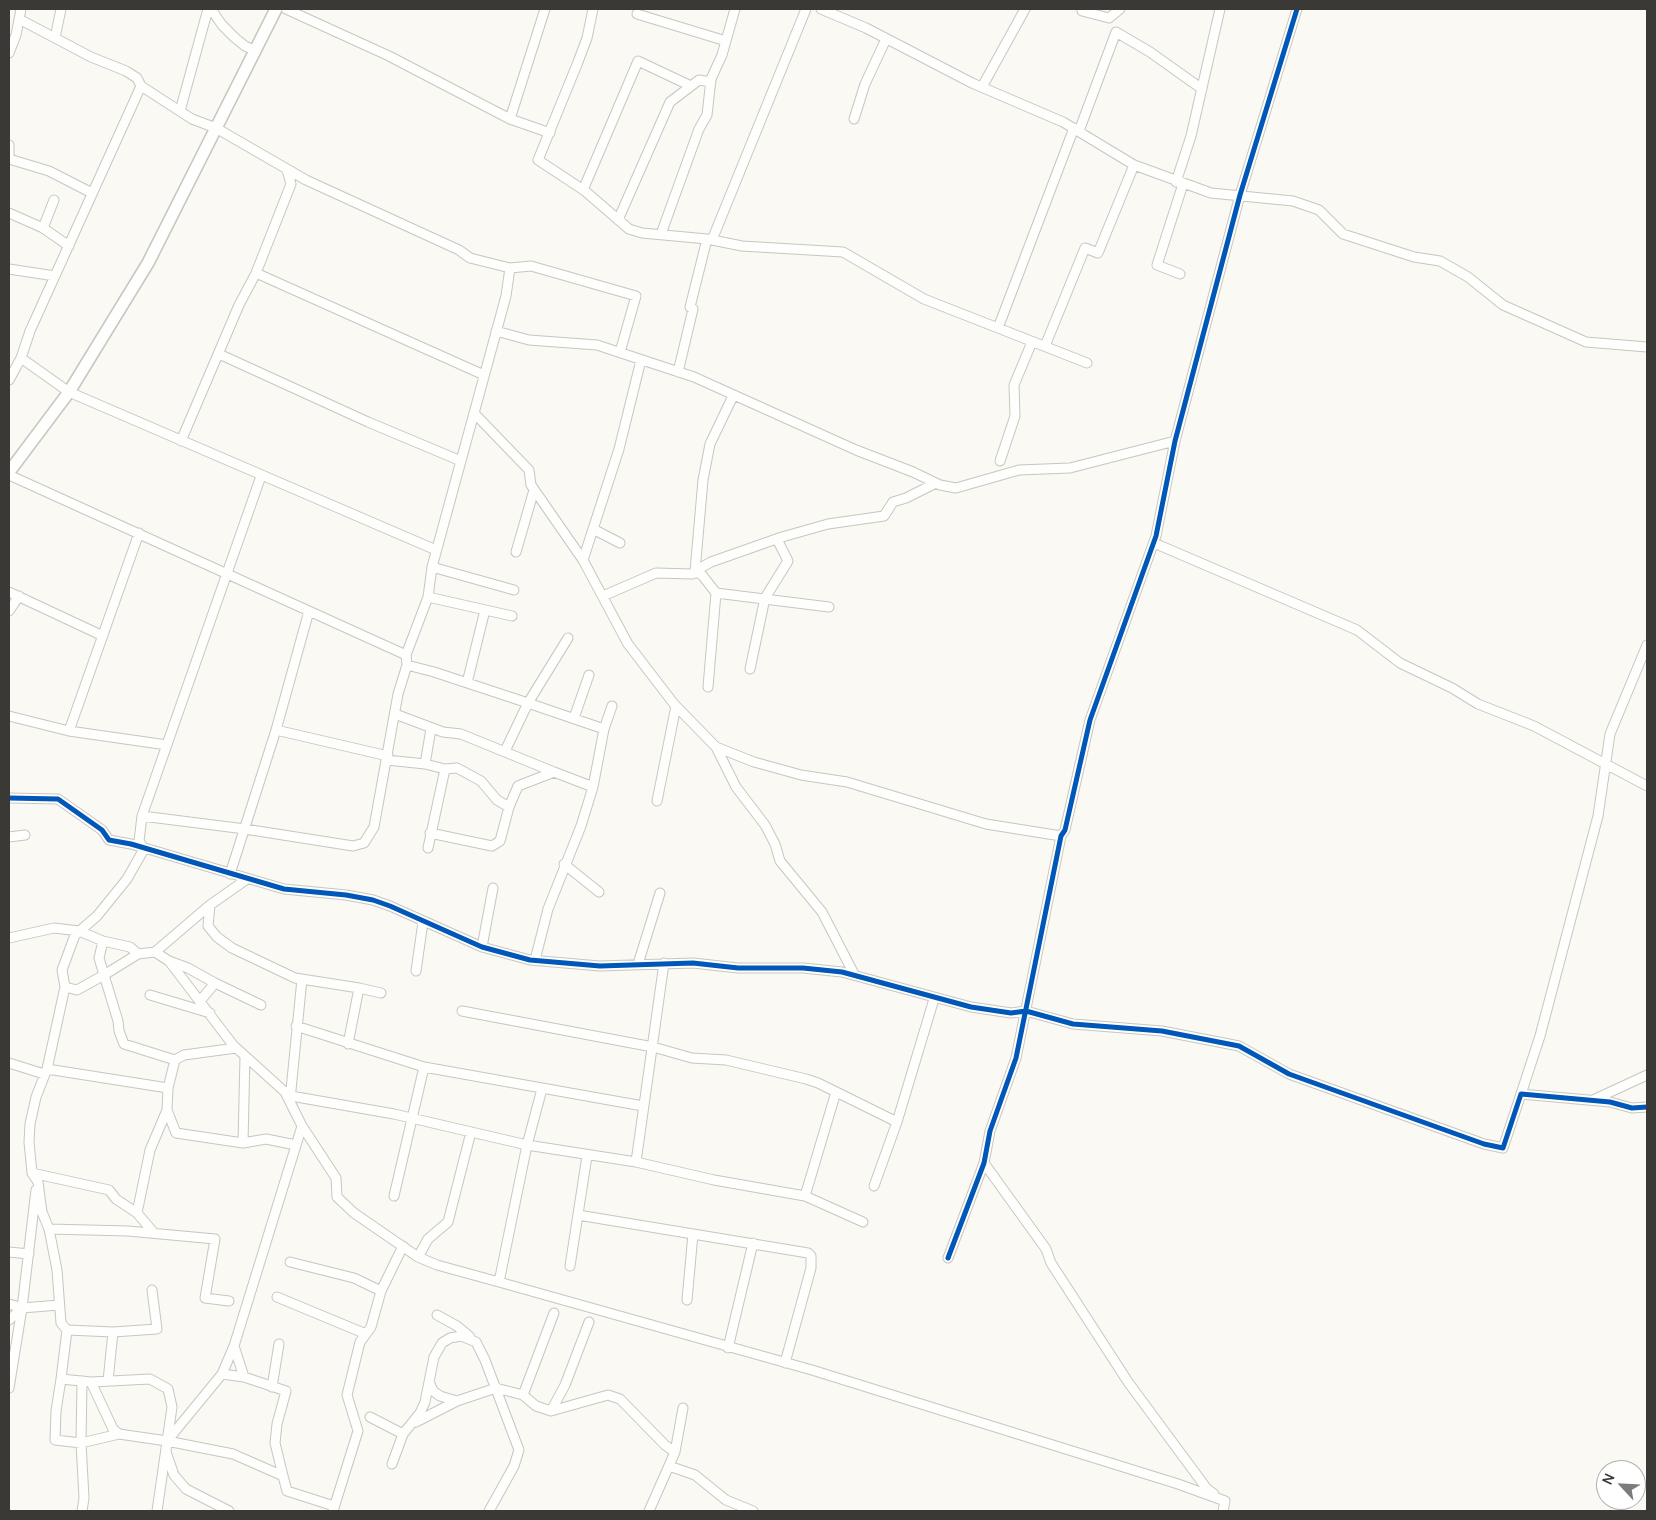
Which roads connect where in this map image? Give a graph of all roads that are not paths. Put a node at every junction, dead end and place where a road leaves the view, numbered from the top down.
1 (21, 9) edge
2 (61, 9) edge
3 (209, 9) edge
4 (276, 9) edge
5 (286, 9) edge
6 (545, 9) edge
7 (593, 9) edge
8 (735, 9) edge
9 (806, 9) edge
10 (820, 9) edge
11 (1025, 9) edge
12 (1120, 9) edge
13 (1220, 9) edge
14 (1297, 9) edge
15 (1082, 11) dead end
16 (637, 14) dead end
17 (19, 19) junction
18 (55, 38) junction
19 (886, 39) junction
20 (726, 41) junction
21 (256, 51) junction
22 (9, 53) edge
23 (711, 82) junction
24 (141, 86) junction
25 (691, 86) junction
26 (982, 88) junction
27 (1202, 89) junction
28 (180, 111) junction
29 (510, 119) junction
30 (854, 119) dead end
31 (216, 128) junction
32 (1076, 130) junction
33 (550, 133) junction
34 (9, 144) edge
35 (9, 159) edge
36 (1134, 165) junction
37 (287, 170) junction
38 (1180, 183) junction
39 (582, 190) junction
40 (92, 193) junction
41 (1240, 196) junction
42 (54, 200) dead end
43 (9, 213) edge
44 (618, 220) junction
45 (43, 228) junction
46 (661, 234) junction
47 (709, 240) junction
48 (69, 246) junction
49 (9, 268) edge
50 (510, 268) junction
51 (256, 273) junction
52 (1180, 274) dead end
53 (55, 276) junction
54 (998, 328) junction
55 (496, 331) junction
56 (1032, 342) junction
57 (1045, 346) junction
58 (1647, 347) edge
59 (620, 352) junction
60 (219, 354) junction
61 (20, 358) junction
62 (641, 360) junction
63 (1086, 363) dead end
64 (678, 372) junction
65 (484, 375) junction
66 (9, 380) edge
67 (69, 392) junction
68 (733, 396) junction
69 (474, 413) junction
70 (1175, 440) junction
71 (181, 441) junction
72 (461, 461) junction
73 (1000, 461) dead end
74 (9, 474) edge
75 (260, 476) junction
76 (936, 483) junction
77 (534, 490) junction
78 (593, 529) junction
79 (139, 533) junction
80 (777, 539) junction
81 (620, 542) dead end
82 (1154, 543) junction
83 (436, 550) junction
84 (516, 552) dead end
85 (583, 560) junction
86 (432, 567) junction
87 (695, 571) junction
88 (227, 572) junction
89 (514, 590) dead end
90 (9, 592) edge
91 (716, 593) junction
92 (19, 596) junction
93 (604, 596) junction
94 (428, 597) junction
95 (765, 599) junction
96 (829, 607) dead end
97 (485, 610) junction
98 (9, 611) edge
99 (310, 611) junction
100 (512, 616) dead end
101 (103, 636) junction
102 (568, 638) dead end
103 (1647, 645) edge
104 (406, 655) junction
105 (406, 665) junction
106 (750, 669) dead end
107 (589, 675) dead end
108 (467, 683) junction
109 (708, 687) dead end
110 (528, 703) junction
111 (612, 706) dead end
112 (676, 706) junction
113 (395, 714) junction
114 (9, 716) edge
115 (574, 718) junction
116 (431, 728) junction
117 (604, 729) junction
118 (276, 730) junction
119 (69, 732) junction
120 (167, 745) junction
121 (716, 747) junction
122 (505, 751) junction
123 (387, 758) junction
124 (424, 764) junction
125 (1605, 765) junction
126 (445, 769) junction
127 (554, 772) junction
128 (1647, 786) edge
129 (594, 787) junction
130 (9, 798) edge
131 (656, 801) dead end
132 (509, 807) junction
133 (142, 816) junction
134 (245, 829) junction
135 (430, 833) junction
136 (25, 835) dead end
137 (1061, 836) junction
138 (9, 837) edge
139 (428, 848) dead end
140 (144, 849) junction
141 (564, 864) junction
142 (230, 874) junction
143 (247, 879) junction
144 (493, 888) dead end
145 (599, 892) dead end
146 (660, 893) dead end
147 (210, 905) junction
148 (424, 922) junction
149 (79, 931) junction
150 (9, 938) edge
151 (103, 941) junction
152 (482, 947) junction
153 (155, 952) junction
154 (138, 954) junction
155 (534, 960) junction
156 (169, 961) junction
157 (664, 963) junction
158 (638, 964) junction
159 (416, 971) dead end
160 (854, 974) junction
161 (104, 975) junction
162 (302, 979) junction
163 (215, 983) junction
164 (64, 987) junction
165 (359, 988) junction
166 (380, 993) dead end
167 (150, 995) dead end
168 (934, 999) junction
169 (200, 1001) junction
170 (261, 1005) dead end
171 (462, 1011) dead end
172 (1026, 1011) junction
173 (210, 1013) junction
174 (296, 1026) junction
175 (348, 1044) junction
176 (653, 1047) junction
177 (236, 1048) junction
178 (245, 1056) junction
179 (175, 1060) junction
180 (9, 1064) edge
181 (424, 1067) junction
182 (45, 1072) junction
183 (1647, 1075) edge
184 (168, 1088) junction
185 (542, 1089) junction
186 (836, 1092) junction
187 (1521, 1094) junction
188 (291, 1099) junction
189 (1593, 1100) junction
190 (643, 1106) junction
191 (1647, 1107) edge
192 (168, 1110) junction
193 (413, 1118) junction
194 (897, 1122) junction
195 (302, 1126) junction
196 (472, 1132) junction
197 (243, 1143) junction
198 (296, 1145) junction
199 (526, 1145) junction
200 (587, 1156) junction
201 (636, 1162) junction
202 (984, 1163) junction
203 (32, 1173) junction
204 (38, 1182) junction
205 (874, 1186) dead end
206 (394, 1196) dead end
207 (805, 1196) junction
208 (138, 1213) junction
209 (578, 1215) junction
210 (863, 1222) dead end
211 (49, 1229) junction
212 (154, 1233) junction
213 (693, 1234) junction
214 (752, 1244) junction
215 (403, 1246) junction
216 (9, 1252) edge
217 (29, 1254) junction
218 (418, 1257) junction
219 (948, 1258) dead end
220 (290, 1262) dead end
221 (570, 1266) dead end
222 (499, 1282) junction
223 (152, 1290) dead end
224 (382, 1291) junction
225 (277, 1297) dead end
226 (687, 1300) dead end
227 (229, 1301) dead end
228 (9, 1304) edge
229 (59, 1305) junction
230 (22, 1308) junction
231 (554, 1313) dead end
232 (437, 1315) dead end
233 (9, 1320) edge
234 (589, 1322) dead end
235 (67, 1330) junction
236 (113, 1332) junction
237 (366, 1334) junction
238 (476, 1342) junction
239 (279, 1344) dead end
240 (234, 1346) junction
241 (728, 1348) junction
242 (786, 1363) junction
243 (222, 1374) junction
244 (244, 1377) junction
245 (62, 1380) junction
246 (82, 1381) junction
247 (108, 1381) junction
248 (92, 1382) junction
249 (430, 1383) junction
250 (272, 1386) junction
251 (9, 1388) edge
252 (496, 1388) junction
253 (523, 1395) junction
254 (457, 1401) junction
255 (683, 1408) dead end
256 (551, 1411) junction
257 (370, 1417) dead end
258 (410, 1426) junction
259 (119, 1434) junction
260 (403, 1434) junction
261 (167, 1441) junction
262 (81, 1443) junction
263 (675, 1452) junction
264 (392, 1464) dead end
265 (669, 1466) junction
266 (283, 1476) junction
267 (1224, 1500) junction
268 (333, 1509) edge
269 (82, 1511) edge
270 (157, 1511) edge
271 (229, 1511) edge
272 (489, 1511) edge
273 (649, 1511) edge
274 (751, 1511) edge
275 (1223, 1511) edge
276 (1228, 1511) edge

1 - 17 street
2 - 18 street
3 - 21 street
3 - 28 street
4 - 21 street
5 - 29 street
6 - 29 street
7 - 33 street
8 - 20 street
9 - 47 street
10 - 19 street
11 - 26 street
12 - 15 street
13 - 27 street
14 - 41 street
16 - 20 street
17 - 18 street
17 - 22 street
18 - 24 street
19 - 26 street
19 - 30 street
20 - 23 street
21 - 31 street
23 - 25 street
23 - 46 street
24 - 28 street
24 - 40 street
25 - 39 street
25 - 44 street
26 - 32 street
27 - 32 street
27 - 38 street
28 - 31 street
29 - 33 street
31 - 37 street
31 - 67 street
32 - 36 street
32 - 54 street
33 - 39 street
34 - 35 street
35 - 40 street
36 - 38 street
36 - 57 street
37 - 50 street
37 - 51 street
38 - 41 street
38 - 52 street
39 - 44 street
40 - 48 street
41 - 58 street
41 - 70 street
42 - 45 street
43 - 45 street
44 - 46 street
45 - 48 street
46 - 47 street
47 - 54 street
47 - 64 street
48 - 53 street
49 - 53 street
50 - 55 street
50 - 59 street
51 - 60 street
51 - 65 street
53 - 61 street
54 - 56 street
55 - 59 street
55 - 65 street
56 - 57 street
56 - 73 street
57 - 63 street
59 - 62 street
60 - 71 street
60 - 72 street
61 - 66 street
61 - 67 street
62 - 64 street
62 - 78 street
64 - 68 street
65 - 69 street
67 - 71 street
67 - 74 street
68 - 76 street
68 - 87 street
69 - 72 street
69 - 77 street
70 - 76 street
70 - 82 street
71 - 75 street
72 - 83 street
74 - 79 street
75 - 83 street
75 - 88 street
76 - 80 street
77 - 84 street
77 - 85 street
78 - 81 street
78 - 85 street
79 - 88 street
79 - 101 street
80 - 87 street
80 - 95 street
82 - 125 street
82 - 137 street
83 - 86 street
85 - 93 street
86 - 89 street
86 - 94 street
87 - 91 street
87 - 93 street
88 - 99 street
88 - 120 street
90 - 92 street
91 - 95 street
91 - 109 street
92 - 98 street
92 - 101 street
93 - 112 street
94 - 97 street
94 - 104 street
95 - 96 street
95 - 106 street
97 - 100 street
97 - 108 street
99 - 104 street
99 - 118 street
101 - 119 street
102 - 110 street
103 - 125 street
104 - 105 street
105 - 108 street
105 - 113 street
107 - 115 street
108 - 110 street
110 - 115 street
110 - 122 street
111 - 117 street
112 - 121 street
112 - 131 street
113 - 116 street
113 - 123 street
114 - 119 street
115 - 117 street
116 - 122 street
116 - 124 street
117 - 129 street
118 - 123 street
118 - 134 street
119 - 120 street
120 - 133 street
121 - 137 street
121 - 160 street
122 - 127 street
123 - 124 street
123 - 134 street
124 - 126 street
125 - 128 street
125 - 187 street
126 - 132 street
126 - 135 street
127 - 129 street
127 - 132 street
129 - 141 street
130 - 140 street
132 - 135 street
133 - 134 street
133 - 140 street
134 - 142 street
135 - 139 street
136 - 138 street
137 - 172 street
140 - 142 street
140 - 149 street
141 - 145 street
141 - 155 street
142 - 143 street
143 - 147 street
143 - 148 street
144 - 152 street
146 - 158 street
147 - 153 street
147 - 162 street
148 - 152 street
148 - 159 street
149 - 150 street
149 - 151 street
149 - 164 street
151 - 154 street
151 - 161 street
152 - 155 street
153 - 154 street
153 - 156 street
154 - 161 street
155 - 158 street
156 - 163 street
156 - 169 street
157 - 158 street
157 - 160 street
157 - 176 street
160 - 168 street
161 - 164 street
161 - 179 street
162 - 165 street
162 - 174 street
163 - 169 street
163 - 170 street
164 - 182 street
165 - 166 street
165 - 175 street
167 - 173 street
168 - 172 street
168 - 194 street
169 - 173 street
171 - 176 street
172 - 187 street
172 - 202 street
173 - 177 street
174 - 175 street
174 - 188 street
175 - 181 street
176 - 186 street
176 - 190 street
177 - 178 street
177 - 179 street
178 - 188 street
178 - 197 street
179 - 184 street
180 - 182 street
181 - 185 street
181 - 193 street
182 - 184 street
182 - 203 street
183 - 189 street
184 - 192 street
185 - 190 street
185 - 199 street
186 - 194 street
186 - 207 street
187 - 189 street
188 - 193 street
188 - 195 street
189 - 191 street
190 - 201 street
192 - 197 street
192 - 208 street
193 - 196 street
193 - 206 street
194 - 205 street
195 - 198 street
195 - 215 street
196 - 199 street
196 - 218 street
197 - 198 street
198 - 240 street
199 - 200 street
199 - 222 street
200 - 201 street
200 - 209 street
201 - 207 street
202 - 219 street
202 - 267 street
203 - 204 street
203 - 208 street
204 - 211 street
204 - 217 street
207 - 210 street
208 - 212 street
209 - 213 street
209 - 221 street
211 - 212 street
211 - 229 street
212 - 227 street
213 - 214 street
213 - 226 street
214 - 241 street
214 - 242 street
215 - 218 street
215 - 224 street
216 - 217 street
217 - 230 street
218 - 222 street
220 - 224 street
222 - 241 street
223 - 236 street
224 - 237 street
225 - 237 street
228 - 230 street
229 - 230 street
229 - 235 street
230 - 233 street
230 - 251 street
231 - 253 street
232 - 238 street
234 - 256 street
235 - 236 street
235 - 245 street
236 - 247 street
237 - 268 street
238 - 249 street
238 - 252 street
239 - 250 street
240 - 243 street
240 - 244 street
241 - 242 street
242 - 267 street
243 - 244 street
243 - 261 street
244 - 250 street
245 - 246 street
245 - 262 street
246 - 248 street
246 - 262 street
247 - 248 street
247 - 261 street
248 - 259 street
249 - 254 street
249 - 258 street
250 - 266 street
252 - 253 street
252 - 254 street
252 - 272 street
253 - 256 street
254 - 258 street
255 - 263 street
256 - 263 street
257 - 260 street
258 - 260 street
259 - 261 street
259 - 262 street
260 - 264 street
261 - 266 street
261 - 270 street
261 - 271 street
262 - 269 street
263 - 265 street
265 - 273 street
265 - 274 street
266 - 268 street
267 - 275 street
267 - 276 street

